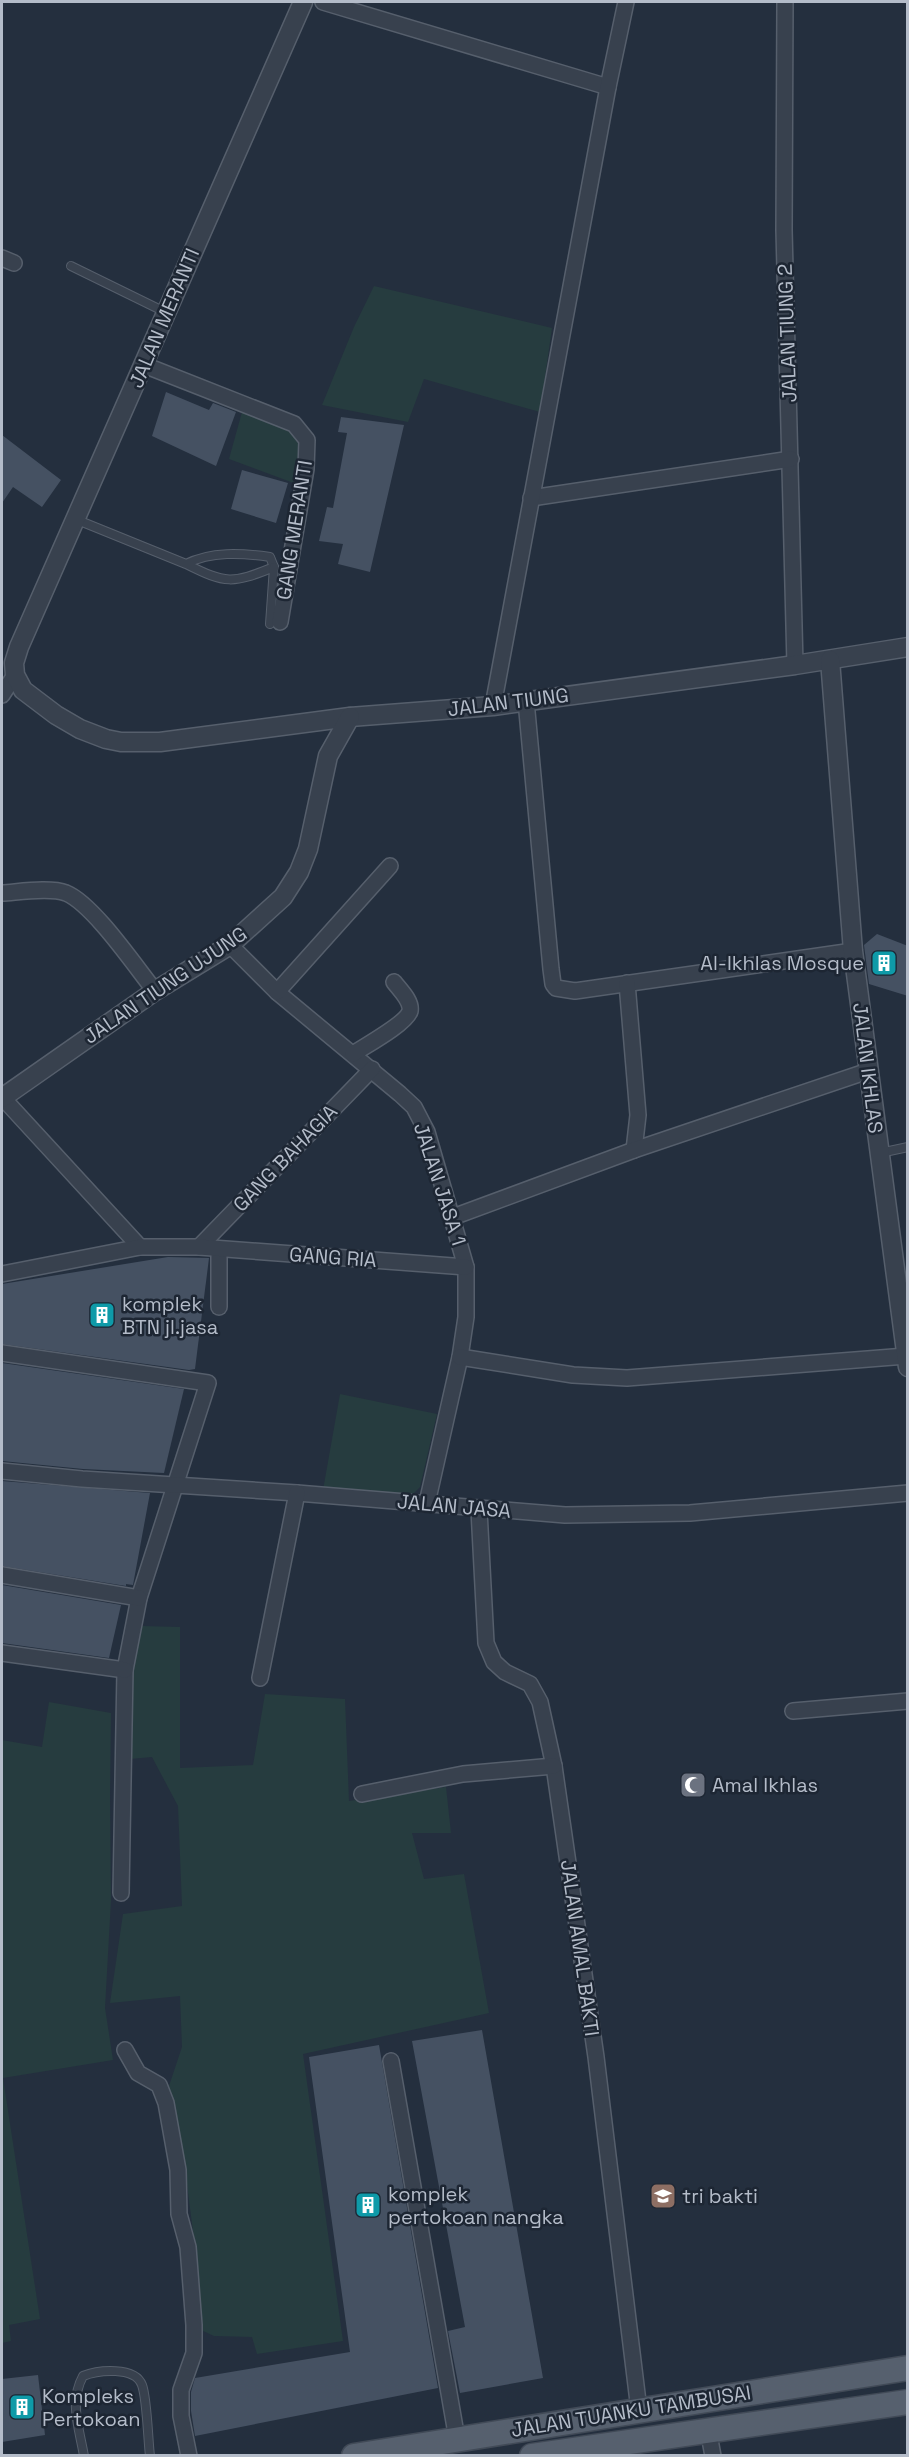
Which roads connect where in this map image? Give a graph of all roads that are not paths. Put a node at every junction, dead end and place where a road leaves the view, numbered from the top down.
1 (303, 2) edge
2 (323, 2) edge
3 (626, 2) edge
4 (785, 2) edge
5 (608, 87) junction
6 (71, 266) dead end
7 (166, 312) junction
8 (144, 365) junction
9 (791, 459) junction
10 (531, 498) junction
11 (75, 519) junction
12 (186, 564) junction
13 (274, 567) junction
14 (275, 618) joint
15 (908, 647) edge
16 (830, 660) junction
17 (795, 665) junction
18 (15, 675) junction
19 (2, 695) edge
20 (526, 701) junction
21 (493, 706) junction
22 (350, 717) junction
23 (390, 866) dead end
24 (2, 893) edge
25 (230, 945) junction
26 (853, 951) junction
27 (394, 982) dead end
28 (627, 983) junction
29 (155, 991) junction
30 (277, 992) junction
31 (353, 1054) junction
32 (372, 1069) junction
33 (868, 1071) junction
34 (2, 1097) edge
35 (908, 1148) edge
36 (634, 1150) junction
37 (879, 1154) junction
38 (453, 1217) junction
39 (140, 1247) junction
40 (199, 1247) junction
41 (219, 1249) junction
42 (466, 1267) junction
43 (2, 1274) edge
44 (219, 1307) dead end
45 (2, 1353) edge
46 (460, 1357) junction
47 (907, 1359) edge
48 (2, 1471) edge
49 (176, 1485) junction
50 (297, 1493) junction
51 (908, 1493) edge
52 (427, 1503) junction
53 (479, 1510) junction
54 (2, 1575) edge
55 (139, 1598) junction
56 (2, 1653) edge
57 (125, 1670) junction
58 (260, 1678) dead end
59 (908, 1701) edge
60 (793, 1711) dead end
61 (554, 1766) junction
62 (362, 1794) dead end
63 (121, 1893) dead end
64 (125, 2050) dead end
65 (392, 2061) dead end
66 (908, 2367) edge
67 (908, 2402) edge
68 (639, 2410) junction
69 (708, 2429) junction
70 (457, 2439) junction
71 (84, 2456) edge
72 (150, 2456) edge
73 (189, 2456) edge
74 (354, 2456) edge
75 (532, 2456) edge
76 (713, 2456) edge

1 - 7 street, JALAN MERANTI
2 - 5 street
3 - 5 street
4 - 9 street, JALAN TIUNG 2
5 - 10 street
6 - 7 lane
7 - 8 street, JALAN MERANTI
8 - 11 street, JALAN MERANTI
8 - 14 street, GANG MERANTI
9 - 10 street
9 - 17 street, JALAN TIUNG 2
10 - 21 street
11 - 12 lane
11 - 18 street, JALAN MERANTI
12 - 13 lane
12 - 13 lane
13 - 14 lane
15 - 16 street, JALAN TIUNG
16 - 17 street, JALAN TIUNG
16 - 26 street, JALAN IKHLAS
17 - 20 street, JALAN TIUNG
18 - 19 street
18 - 22 street, JALAN TIUNG
20 - 21 street, JALAN TIUNG
20 - 28 street
21 - 22 street, JALAN TIUNG
22 - 25 street, JALAN TIUNG UJUNG
23 - 30 street
24 - 29 street
25 - 29 street, JALAN TIUNG UJUNG
25 - 30 street, JALAN JASA 1
26 - 28 street
26 - 33 street, JALAN IKHLAS
27 - 31 street
28 - 36 street
29 - 34 street, JALAN TIUNG UJUNG
30 - 31 street, JALAN JASA 1
31 - 32 street, JALAN JASA 1
32 - 38 street, JALAN JASA 1
32 - 40 street, GANG BAHAGIA
33 - 36 street
33 - 37 street, JALAN IKHLAS
34 - 39 street
35 - 37 lane
36 - 38 street
37 - 47 street, JALAN IKHLAS
38 - 42 street, JALAN JASA 1
39 - 40 street, GANG RIA
39 - 43 street, GANG RIA
40 - 41 street, GANG RIA
41 - 42 street, GANG RIA
41 - 44 street
42 - 46 street, JALAN JASA 1
45 - 49 street
46 - 47 street
46 - 52 street, JALAN JASA 1
48 - 49 street, JALAN JASA
49 - 50 street, JALAN JASA
49 - 55 street
50 - 52 street, JALAN JASA
50 - 58 street
51 - 53 street, JALAN JASA
52 - 53 street, JALAN JASA
53 - 61 street, JALAN AMAL BAKTI
54 - 55 street
55 - 57 street
56 - 57 street
57 - 63 street
59 - 60 street
61 - 62 street
61 - 68 street, JALAN AMAL BAKTI
64 - 73 street
65 - 70 street
66 - 68 main road, JALAN TUANKU TAMBUSAI
67 - 69 main road, JALAN TUANKU TAMBUSAI
68 - 70 main road, JALAN TUANKU TAMBUSAI
69 - 75 main road, JALAN TUANKU TAMBUSAI
69 - 76 street
70 - 74 main road, JALAN TUANKU TAMBUSAI
71 - 72 lane

